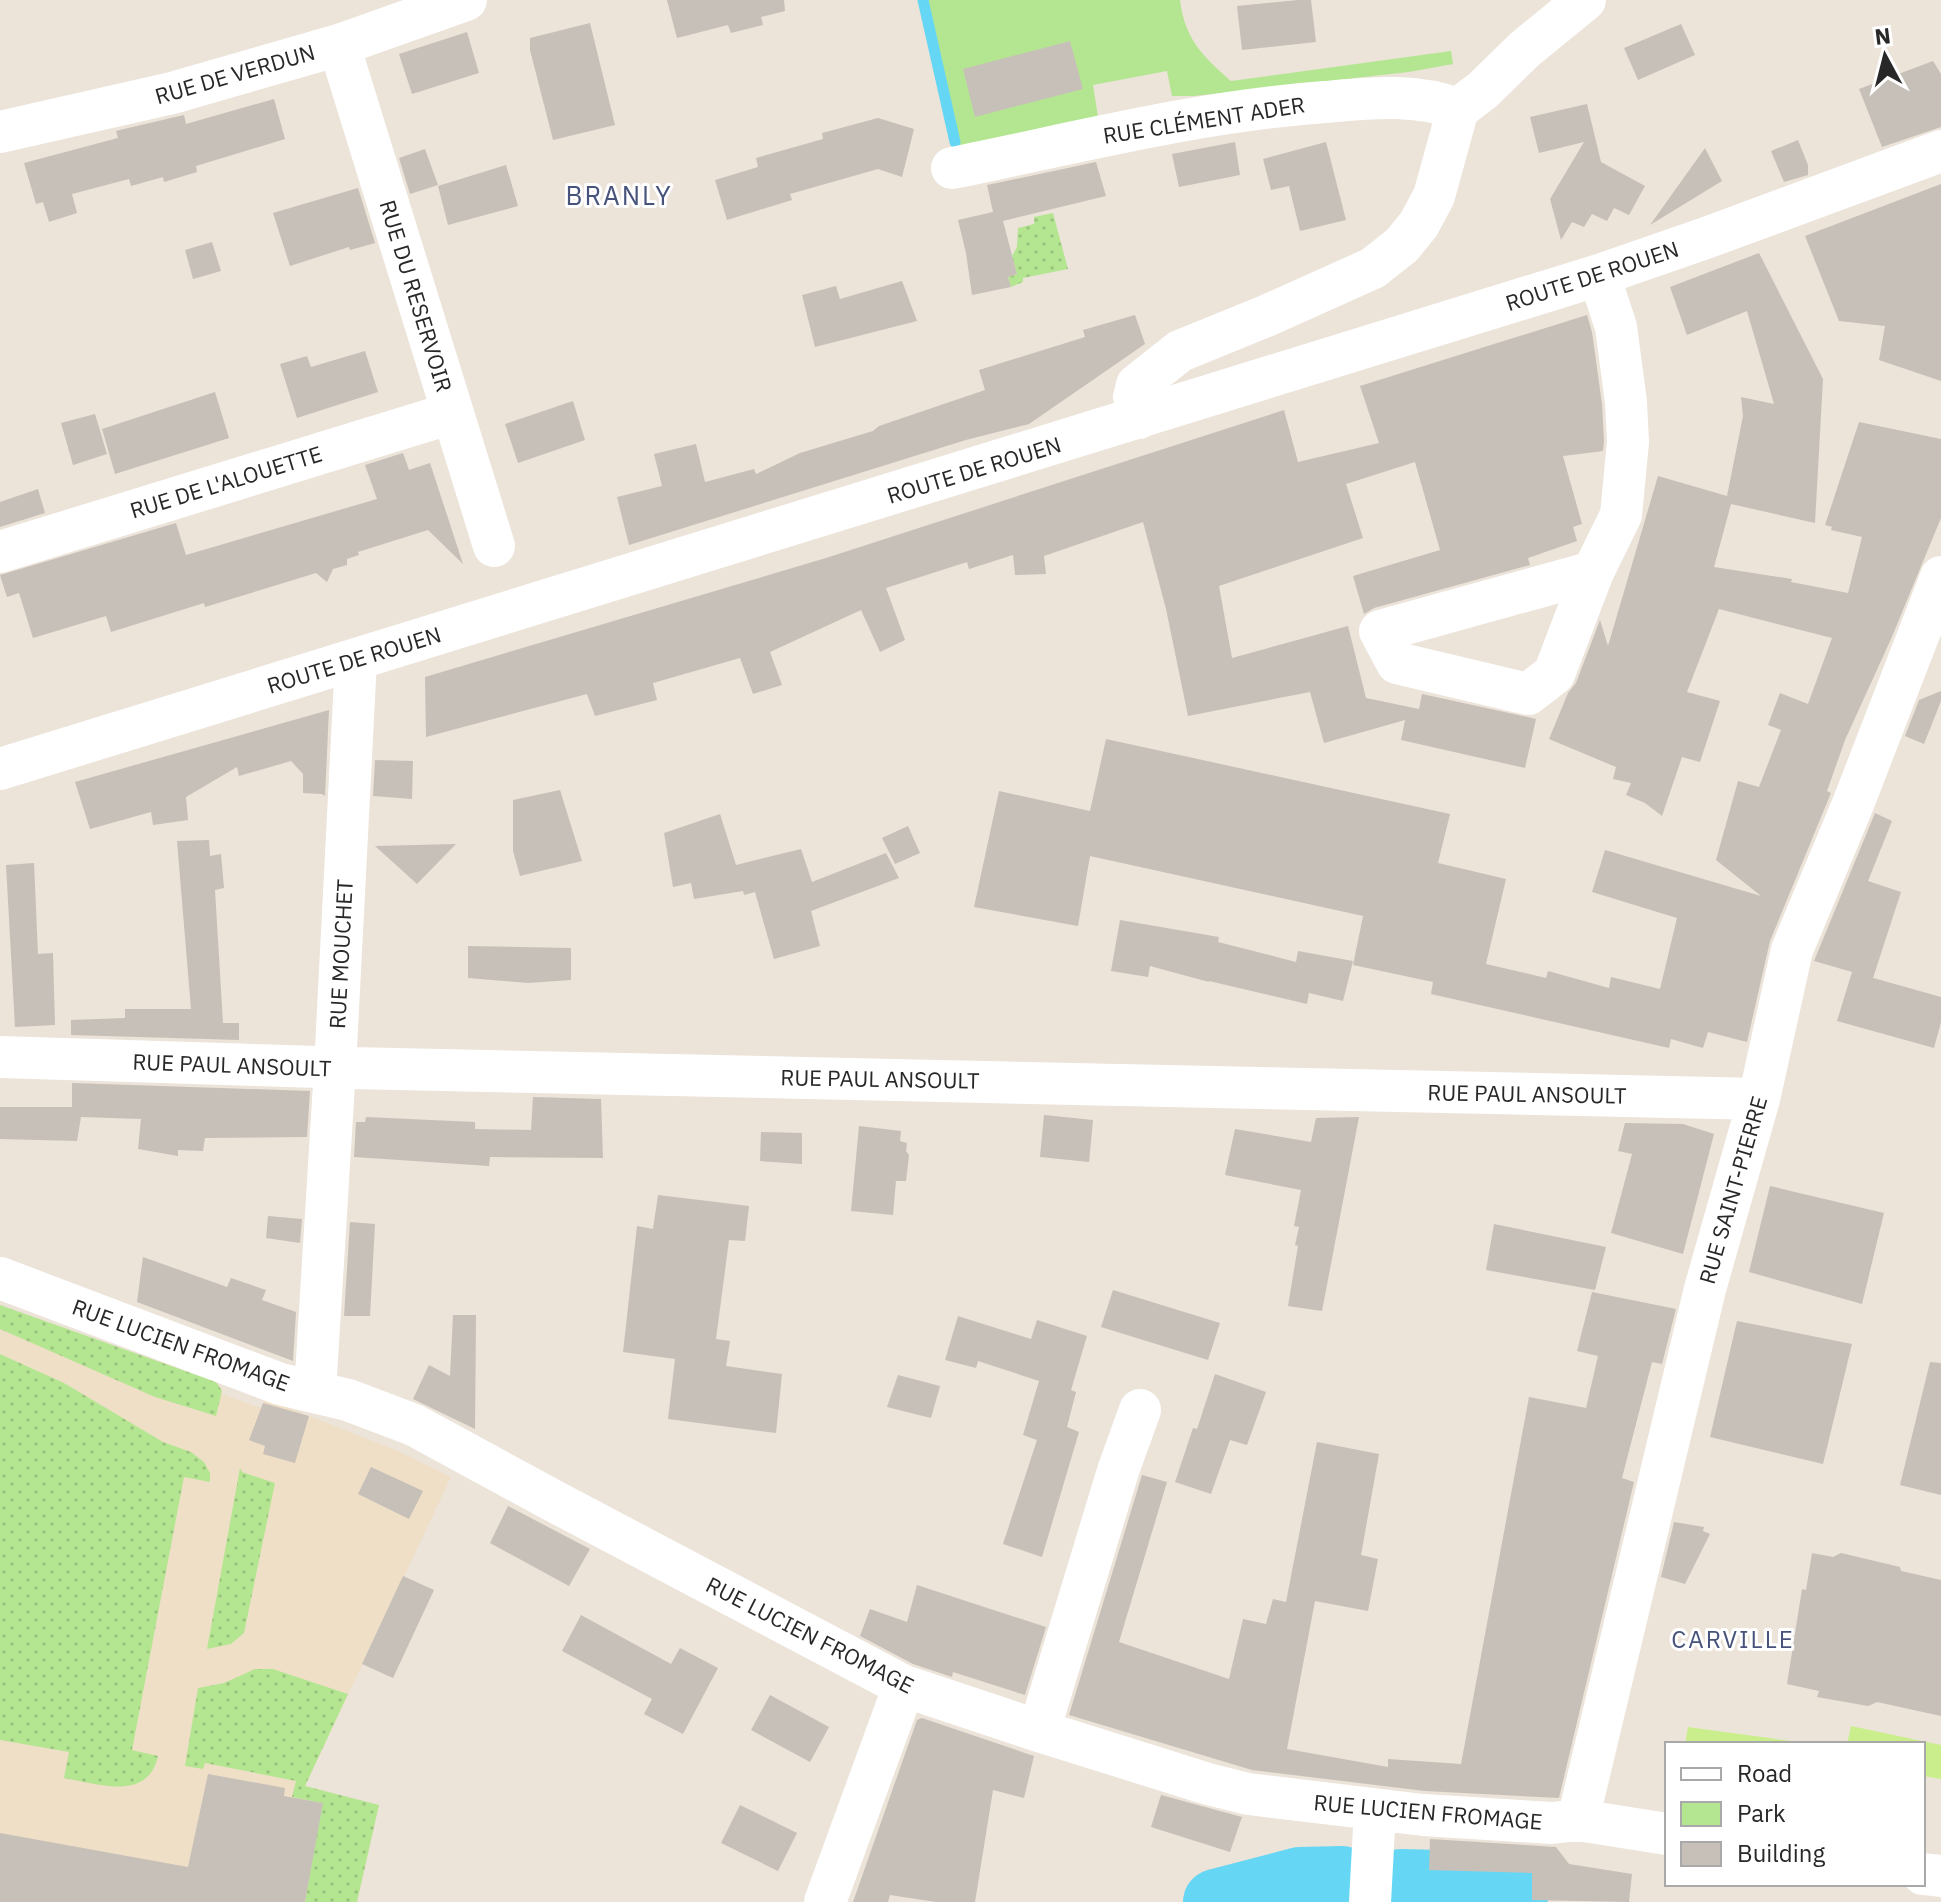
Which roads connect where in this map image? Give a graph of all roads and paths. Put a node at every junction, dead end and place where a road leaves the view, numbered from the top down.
1 (466, 0) edge
2 (1585, 0) edge
3 (339, 45) junction
4 (1458, 109) junction
5 (0, 132) edge
6 (1941, 151) edge
7 (952, 168) dead end
8 (1599, 275) junction
9 (452, 413) junction
10 (1139, 418) junction
11 (494, 546) dead end
12 (0, 552) edge
13 (1593, 572) junction
14 (1941, 577) edge
15 (356, 660) junction
16 (1925, 667) edge
17 (0, 769) edge
18 (0, 1057) edge
19 (335, 1068) junction
20 (1759, 1099) junction
21 (0, 1278) edge
22 (315, 1392) junction
23 (1140, 1410) dead end
24 (904, 1686) junction
25 (1039, 1731) junction
26 (1375, 1810) junction
27 (1578, 1820) junction
28 (1665, 1834) edge
29 (825, 1902) edge
30 (1370, 1902) edge

1 - 3 street, RUE DE VERDUN
2 - 4 street
3 - 5 street, RUE DE VERDUN
3 - 9 street, RUE DU RESERVOIR
4 - 7 street, RUE CLÉMENT ADER
4 - 10 street
6 - 8 street, ROUTE DE ROUEN
8 - 10 street, ROUTE DE ROUEN
8 - 13 street
9 - 11 street, RUE DU RESERVOIR
9 - 12 street, RUE DE L'ALOUETTE
10 - 15 street, ROUTE DE ROUEN
13 - 13 street
14 - 16 street, RUE SAINT-PIERRE
15 - 17 street, ROUTE DE ROUEN
15 - 19 street, RUE MOUCHET
16 - 20 street, RUE SAINT-PIERRE
18 - 19 street, RUE PAUL ANSOULT
19 - 20 street, RUE PAUL ANSOULT
19 - 22 street, RUE MOUCHET
20 - 27 street, RUE SAINT-PIERRE
21 - 22 street, RUE LUCIEN FROMAGE
22 - 24 street, RUE LUCIEN FROMAGE
23 - 25 street
24 - 25 street, RUE LUCIEN FROMAGE
24 - 29 street
25 - 26 street, RUE LUCIEN FROMAGE
26 - 27 street, RUE LUCIEN FROMAGE
26 - 30 street
27 - 28 street, RUE LUCIEN FROMAGE

